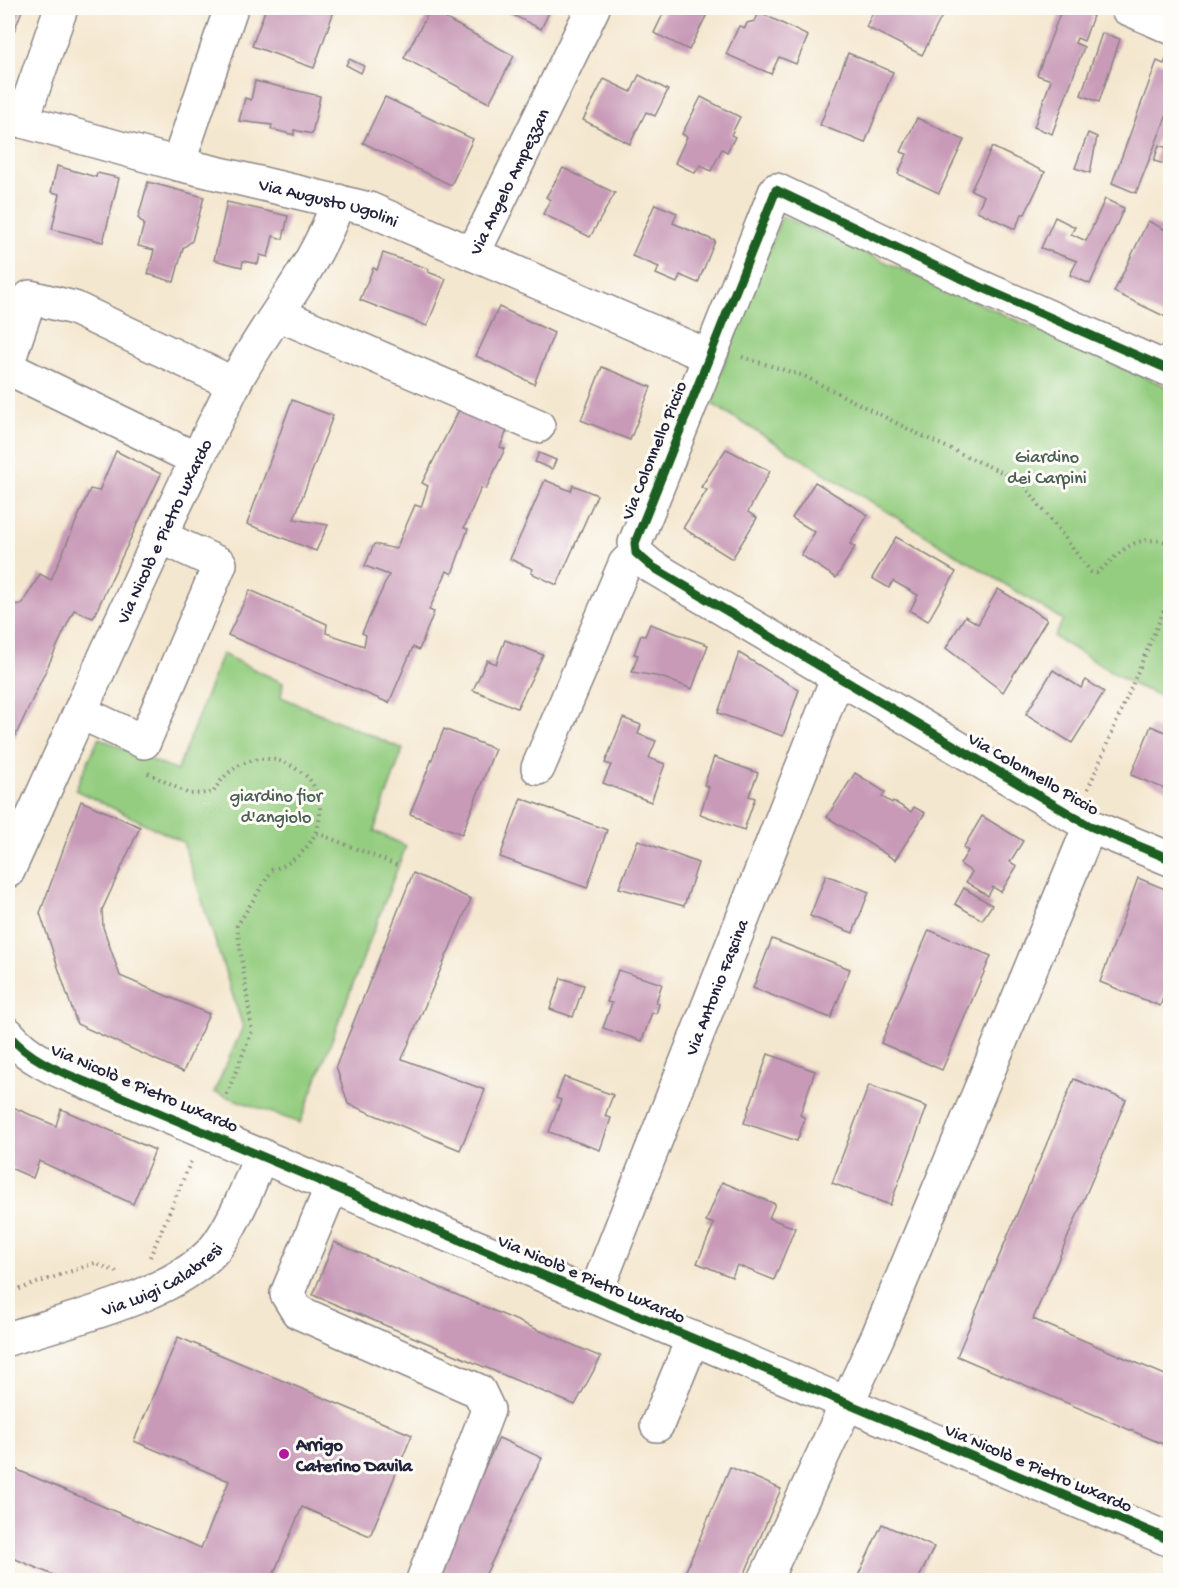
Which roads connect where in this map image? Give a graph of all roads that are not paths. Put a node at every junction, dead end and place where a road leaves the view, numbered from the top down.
1 (61, 8) edge
2 (231, 8) edge
3 (593, 8) edge
4 (1127, 8) edge
5 (1170, 27) edge
6 (15, 119) edge
7 (178, 164) junction
8 (338, 201) junction
9 (473, 254) junction
10 (278, 314) junction
11 (710, 352) junction
12 (8, 362) edge
13 (8, 368) edge
14 (1170, 370) edge
15 (234, 384) junction
16 (538, 426) dead end
17 (196, 459) junction
18 (161, 537) junction
19 (636, 553) junction
20 (838, 676) junction
21 (81, 712) junction
22 (538, 768) dead end
23 (1083, 822) junction
24 (1170, 859) edge
25 (8, 871) edge
26 (8, 1034) edge
27 (261, 1155) junction
28 (332, 1186) junction
29 (594, 1297) junction
30 (693, 1338) junction
31 (8, 1339) edge
32 (848, 1404) junction
33 (657, 1425) dead end
34 (1170, 1540) edge
35 (423, 1581) edge
36 (765, 1581) edge

1 - 6 street
2 - 7 street
3 - 9 street, Via Angelo Ampezzan
4 - 5 street
6 - 7 street, Via Augusto Ugolini
7 - 8 street, Via Augusto Ugolini
8 - 9 street, Via Augusto Ugolini
8 - 10 street, Via Nicolò e Pietro Luxardo
9 - 11 street, Via Angelo Ampezzan
10 - 15 street, Via Nicolò e Pietro Luxardo
10 - 16 street
11 - 14 street, Via Colonnello Piccio
11 - 19 street, Via Colonnello Piccio
12 - 15 street
13 - 17 street
15 - 17 street, Via Nicolò e Pietro Luxardo
17 - 18 street, Via Nicolò e Pietro Luxardo
18 - 21 street, Via Nicolò e Pietro Luxardo
18 - 21 street
19 - 20 street, Via Colonnello Piccio
19 - 22 street, Via Colonnello Piccio
20 - 23 street, Via Colonnello Piccio
20 - 29 street, Via Antonio Fascina
21 - 25 street, Via Nicolò e Pietro Luxardo
23 - 24 street, Via Colonnello Piccio
23 - 32 street
26 - 27 street, Via Nicolò e Pietro Luxardo
27 - 28 street, Via Nicolò e Pietro Luxardo
27 - 31 street, Via Luigi Calabresi
28 - 29 street, Via Nicolò e Pietro Luxardo
28 - 35 street
29 - 30 street, Via Nicolò e Pietro Luxardo
30 - 32 street, Via Nicolò e Pietro Luxardo
30 - 33 street
32 - 34 street, Via Nicolò e Pietro Luxardo
32 - 36 street

